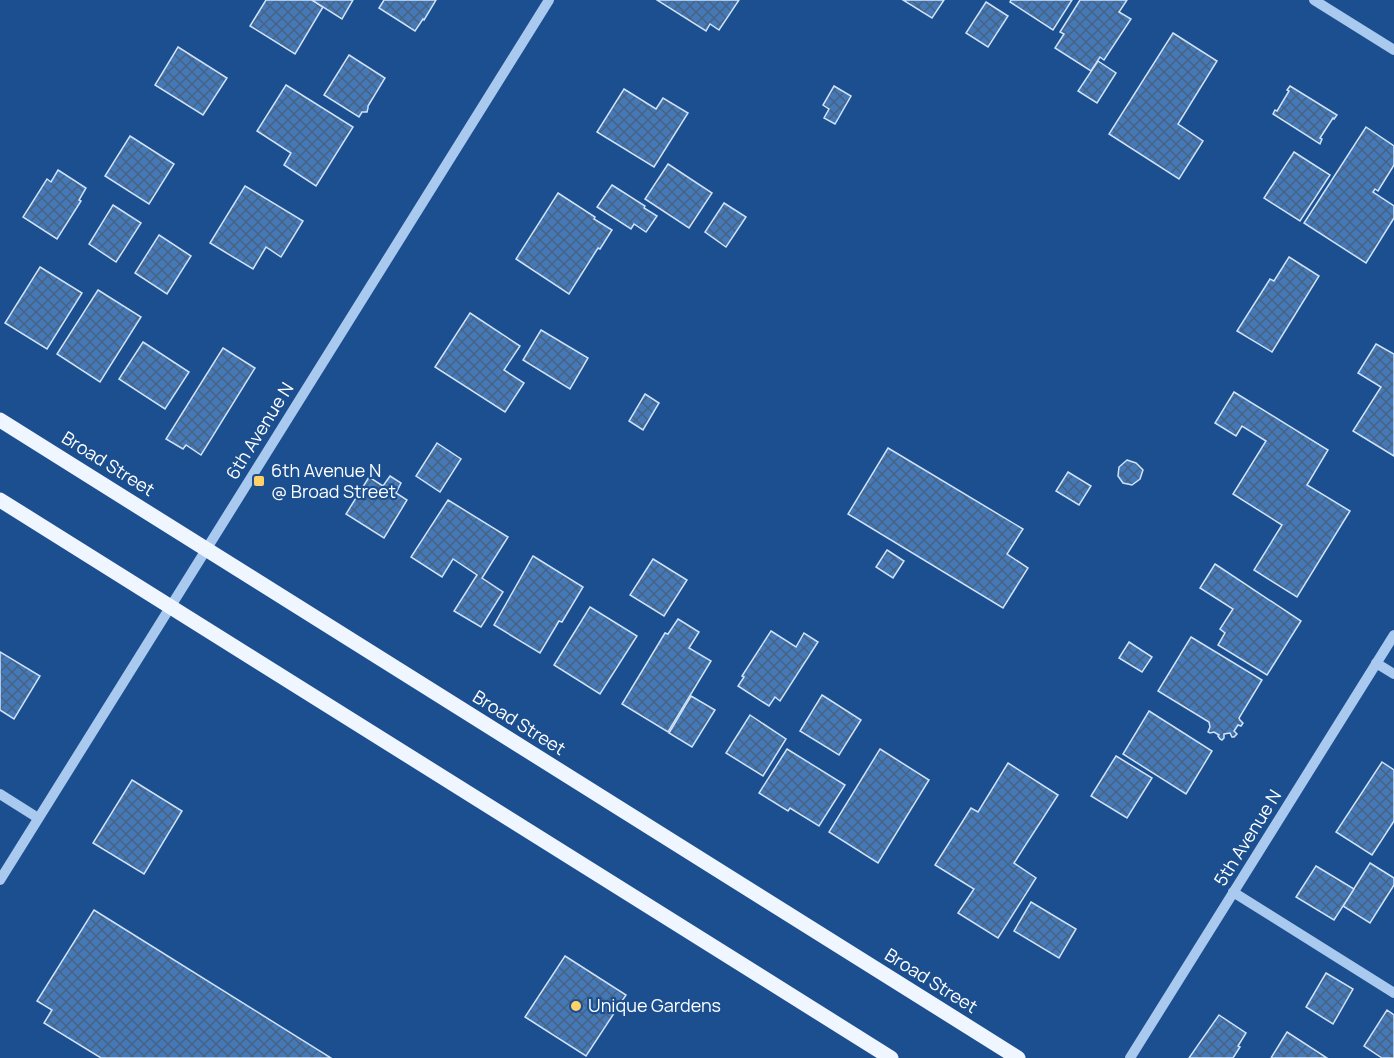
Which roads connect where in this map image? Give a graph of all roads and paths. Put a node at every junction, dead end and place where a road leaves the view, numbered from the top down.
1 (549, 0) edge
2 (1314, 0) edge
3 (1394, 50) edge
4 (0, 420) edge
5 (0, 500) edge
6 (206, 549) junction
7 (170, 606) junction
8 (1394, 635) edge
9 (1376, 663) junction
10 (1394, 674) edge
11 (0, 794) edge
12 (38, 818) junction
13 (0, 879) edge
14 (1233, 892) junction
15 (1394, 993) edge
16 (891, 1058) edge
17 (1018, 1058) edge
18 (1130, 1058) edge

1 - 6 street, 6th Avenue N
2 - 3 street
4 - 6 main road, Broad Street
5 - 7 main road
6 - 7 street, 6th Avenue N
6 - 17 main road, Broad Street
7 - 12 street, 6th Avenue N
7 - 16 main road
8 - 9 street, 5th Avenue N
9 - 10 street
9 - 14 street, 5th Avenue N
11 - 12 street
12 - 13 street, 6th Avenue N
14 - 15 street
14 - 18 street, 5th Avenue N

